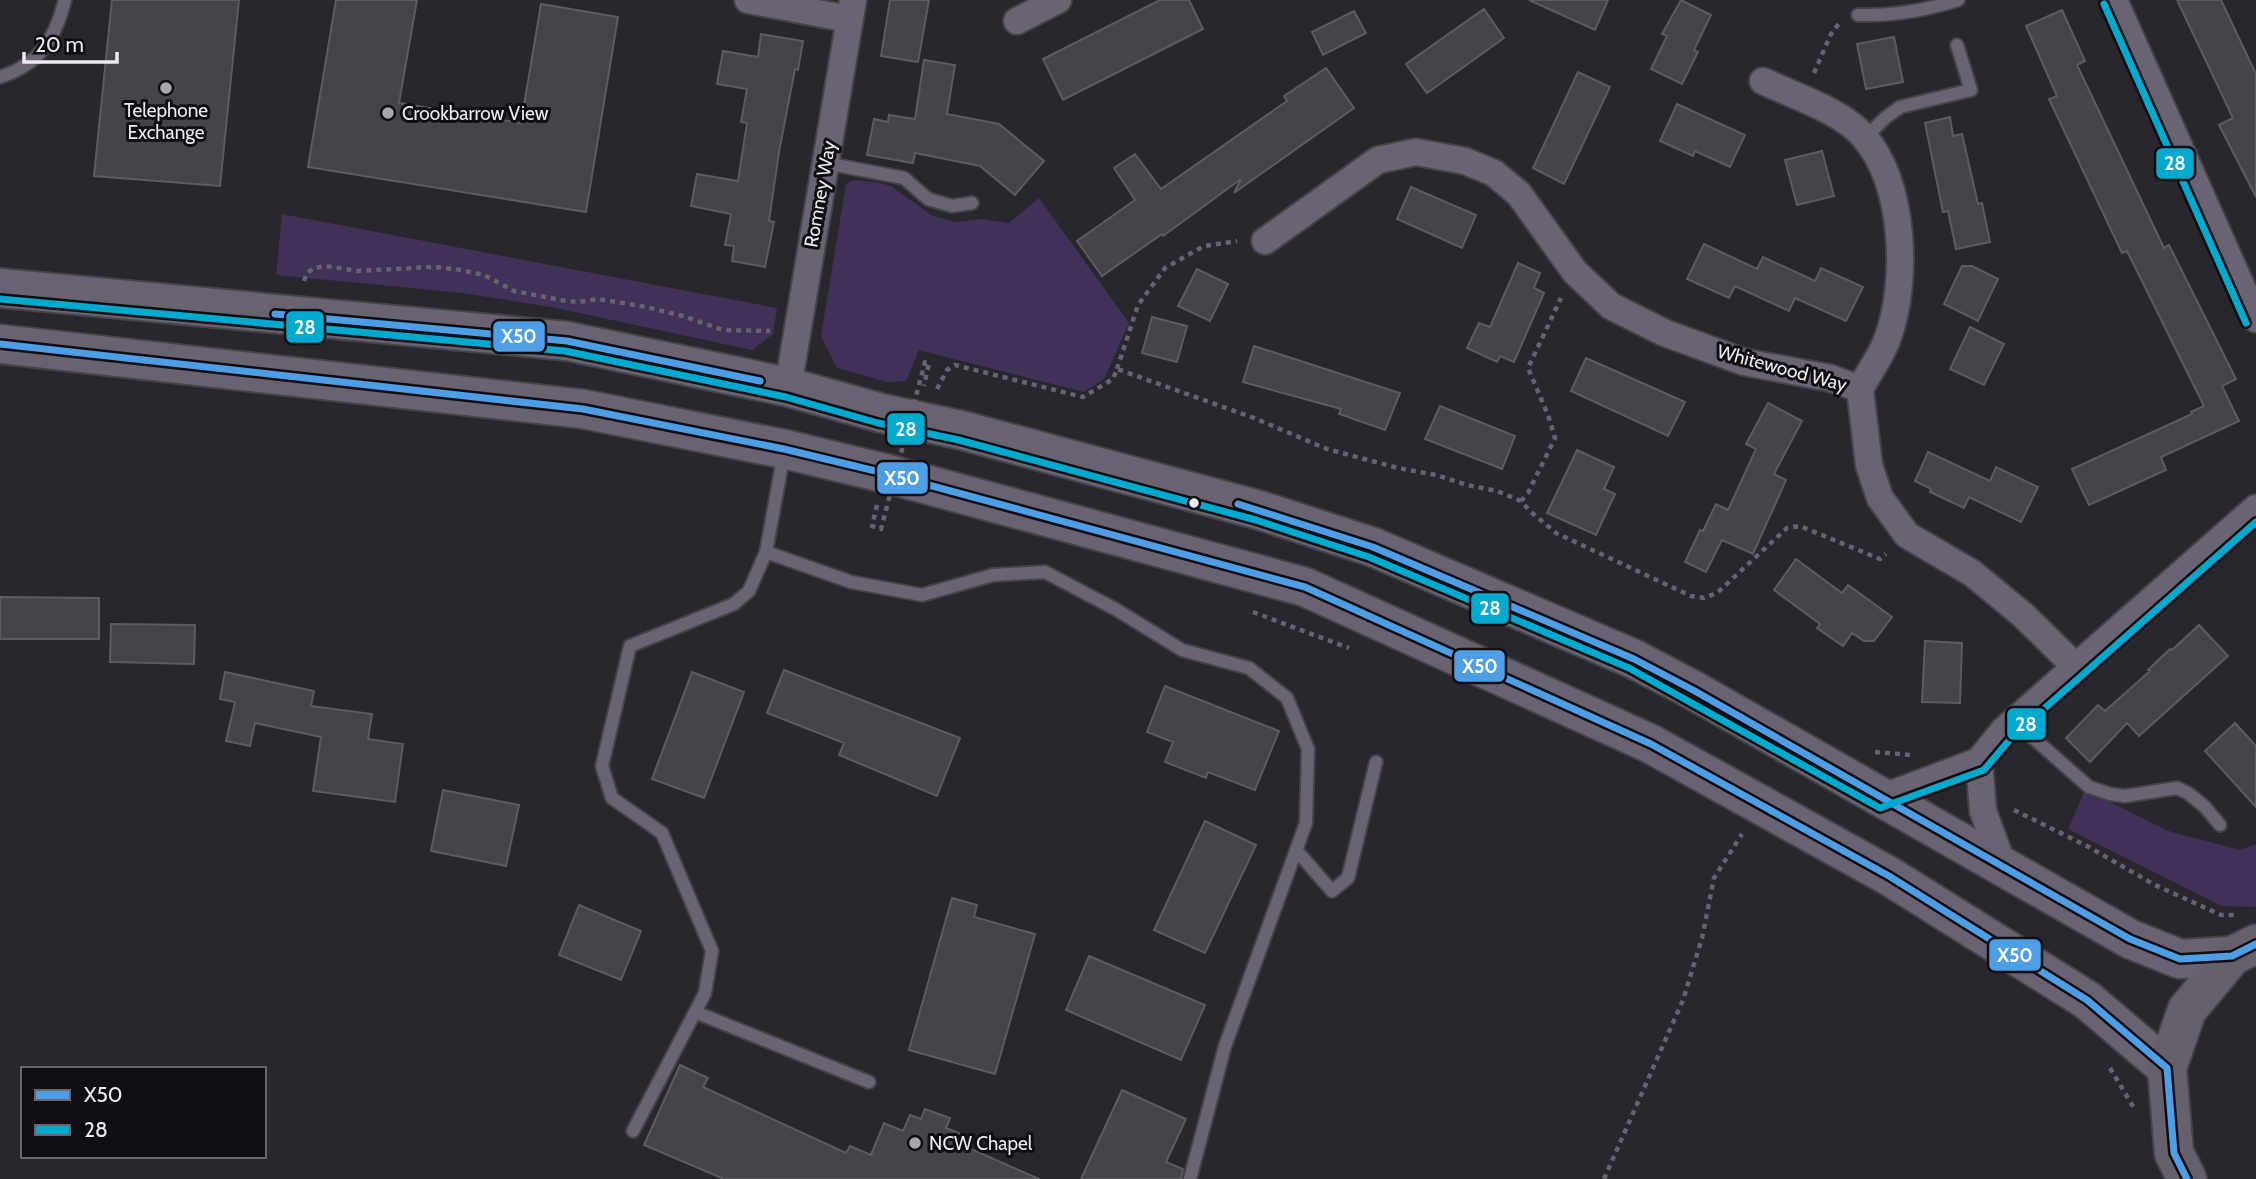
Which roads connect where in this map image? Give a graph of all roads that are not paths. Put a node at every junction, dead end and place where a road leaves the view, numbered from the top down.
1 (65, 0) edge
2 (748, 0) edge
3 (1058, 0) edge
4 (1958, 0) edge
5 (2114, 0) edge
6 (851, 9) edge
7 (1858, 15) road end
8 (1017, 21) dead end
9 (1957, 45) dead end
10 (0, 77) edge
11 (1763, 81) dead end
12 (1865, 138) junction
13 (825, 163) junction
14 (972, 203) dead end
15 (1265, 241) road end
16 (0, 288) edge
17 (2256, 319) edge
18 (0, 344) edge
19 (788, 387) junction
20 (1860, 389) junction
21 (784, 449) junction
22 (2256, 508) edge
23 (766, 552) junction
24 (2075, 666) junction
25 (2014, 721) junction
26 (1979, 761) junction
27 (1377, 762) dead end
28 (1881, 798) junction
29 (2220, 825) dead end
30 (1296, 850) junction
31 (2004, 868) junction
32 (2244, 938) edge
33 (695, 1012) junction
34 (2167, 1068) junction
35 (869, 1082) dead end
36 (633, 1131) dead end
37 (1190, 1179) edge
38 (2187, 1179) edge

1 - 10 lane
2 - 6 street
3 - 8 street
4 - 7 lane
5 - 17 street
6 - 13 street, Romney Way
9 - 12 lane
11 - 12 street
12 - 20 street
13 - 14 lane
13 - 19 street, Romney Way
15 - 20 street, Whitewood Way
16 - 19 main road
18 - 21 main road
19 - 28 main road
20 - 24 street, Whitewood Way
21 - 23 lane
21 - 34 main road
22 - 24 street
23 - 30 lane
23 - 33 lane
24 - 25 street
25 - 26 street
25 - 29 lane
26 - 28 street
26 - 31 street
27 - 30 lane
28 - 31 main road
30 - 37 lane
31 - 32 main road
32 - 34 highway
33 - 35 lane
33 - 36 lane
34 - 38 highway

